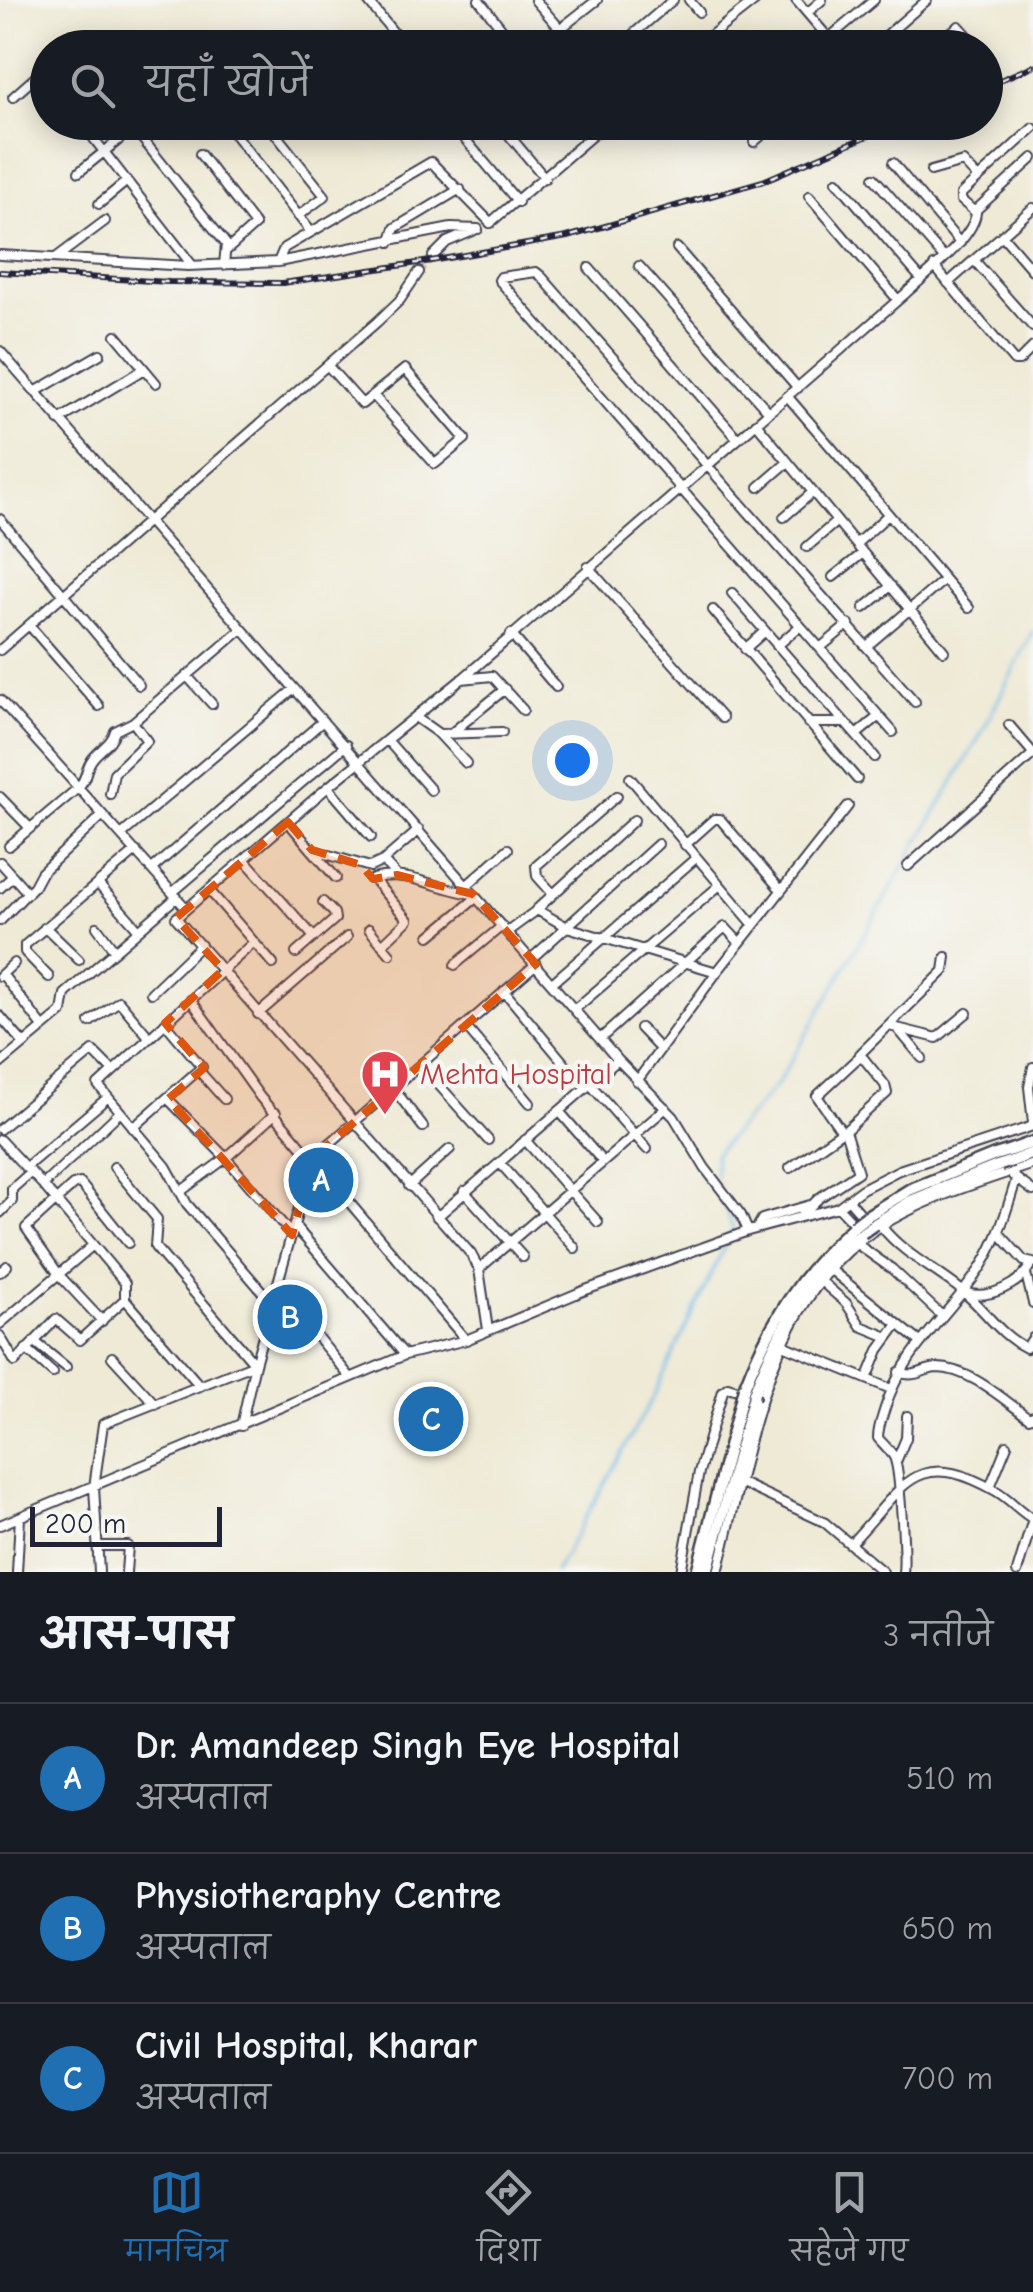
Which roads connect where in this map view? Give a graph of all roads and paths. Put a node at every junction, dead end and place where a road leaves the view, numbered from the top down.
1 (368, 0) edge
2 (479, 0) edge
3 (535, 0) edge
4 (673, 0) edge
5 (689, 0) edge
6 (756, 0) edge
7 (796, 0) edge
8 (822, 0) edge
9 (874, 0) edge
10 (927, 0) edge
11 (593, 1) edge
12 (700, 12) dead end
13 (807, 13) junction
14 (392, 30) edge
15 (503, 30) edge
16 (560, 30) joint
17 (638, 30) edge
18 (717, 30) edge
19 (822, 30) edge
20 (838, 30) edge
21 (893, 30) edge
22 (30, 82) edge
23 (13, 96) dead end
24 (1033, 128) edge
25 (95, 140) edge
26 (117, 140) edge
27 (146, 140) edge
28 (242, 140) edge
29 (280, 140) edge
30 (466, 140) edge
31 (513, 140) edge
32 (587, 140) edge
33 (757, 140) edge
34 (754, 142) dead end
35 (104, 152) junction
36 (200, 154) dead end
37 (1033, 158) edge
38 (893, 163) dead end
39 (931, 171) dead end
40 (79, 172) dead end
41 (544, 178) junction
42 (874, 178) dead end
43 (978, 178) junction
44 (127, 180) junction
45 (838, 181) dead end
46 (460, 190) junction
47 (810, 196) dead end
48 (518, 202) junction
49 (99, 204) dead end
50 (1032, 211) edge
51 (975, 212) junction
52 (298, 216) junction
53 (106, 221) dead end
54 (491, 223) junction
55 (478, 229) junction
56 (310, 232) junction
57 (1002, 235) junction
58 (390, 242) junction
59 (960, 243) junction
60 (677, 248) dead end
61 (227, 250) junction
62 (0, 255) edge
63 (433, 256) tunnel mouth
64 (55, 258) junction
65 (944, 258) junction
66 (974, 260) junction
67 (278, 262) junction
68 (224, 265) junction
69 (192, 266) junction
70 (639, 266) dead end
71 (934, 266) junction
72 (590, 268) dead end
73 (1033, 270) edge
74 (419, 272) tunnel mouth
75 (921, 278) junction
76 (948, 283) junction
77 (898, 300) junction
78 (1033, 326) edge
79 (116, 335) dead end
80 (1033, 347) edge
81 (0, 350) edge
82 (100, 354) dead end
83 (328, 366) junction
84 (144, 369) junction
85 (156, 384) dead end
86 (798, 388) junction
87 (35, 392) junction
88 (373, 395) junction
89 (788, 397) junction
90 (769, 412) junction
91 (59, 420) junction
92 (756, 424) junction
93 (738, 439) junction
94 (788, 462) junction
95 (709, 464) junction
96 (681, 488) junction
97 (759, 488) dead end
98 (813, 492) junction
99 (888, 515) junction
100 (784, 516) dead end
101 (0, 519) edge
102 (837, 521) junction
103 (148, 522) junction
104 (856, 544) junction
105 (807, 547) dead end
106 (863, 553) junction
107 (588, 567) junction
108 (833, 578) dead end
109 (944, 580) junction
110 (890, 586) junction
111 (732, 593) dead end
112 (64, 594) junction
113 (864, 608) dead end
114 (969, 608) dead end
115 (912, 609) junction
116 (713, 610) dead end
117 (849, 624) junction
118 (29, 625) junction
119 (800, 626) junction
120 (241, 630) junction
121 (765, 631) junction
122 (511, 634) junction
123 (777, 646) junction
124 (866, 646) junction
125 (820, 648) junction
126 (745, 649) junction
127 (0, 650) edge
128 (944, 650) dead end
129 (187, 676) junction
130 (462, 679) junction
131 (139, 685) dead end
132 (556, 686) dead end
133 (294, 689) junction
134 (505, 690) junction
135 (0, 700) edge
136 (915, 702) dead end
137 (212, 704) dead end
138 (98, 706) dead end
139 (523, 710) dead end
140 (878, 716) junction
141 (415, 717) junction
142 (722, 718) dead end
143 (132, 722) junction
144 (324, 722) junction
145 (808, 723) junction
146 (845, 723) junction
147 (1009, 725) dead end
148 (502, 732) dead end
149 (893, 732) dead end
150 (452, 733) junction
151 (439, 734) junction
152 (856, 735) junction
153 (387, 740) junction
154 (346, 745) junction
155 (1033, 753) edge
156 (875, 758) dead end
157 (360, 761) junction
158 (466, 763) dead end
159 (630, 778) dead end
160 (857, 779) dead end
161 (328, 787) junction
162 (78, 788) junction
163 (431, 790) dead end
164 (110, 794) dead end
165 (0, 796) edge
166 (617, 796) dead end
167 (848, 806) dead end
168 (103, 815) junction
169 (634, 820) dead end
170 (288, 822) junction
171 (30, 828) junction
172 (419, 830) junction
173 (121, 834) junction
174 (371, 837) dead end
175 (658, 844) dead end
176 (685, 845) junction
177 (9, 846) dead end
178 (508, 849) dead end
179 (312, 850) junction
180 (136, 851) junction
181 (696, 858) junction
182 (244, 860) junction
183 (383, 861) junction
184 (0, 862) edge
185 (361, 865) junction
186 (908, 866) dead end
187 (152, 869) junction
188 (395, 874) junction
189 (13, 876) junction
190 (336, 878) dead end
191 (373, 880) junction
192 (98, 884) junction
193 (720, 885) junction
194 (466, 886) junction
195 (0, 888) edge
196 (780, 889) junction
197 (209, 890) junction
198 (28, 893) junction
199 (553, 894) junction
200 (175, 895) junction
201 (474, 896) junction
202 (323, 902) dead end
203 (186, 908) junction
204 (535, 911) junction
205 (0, 921) edge
206 (753, 924) junction
207 (567, 926) junction
208 (45, 927) junction
209 (97, 927) dead end
210 (369, 929) dead end
211 (504, 929) junction
212 (139, 930) junction
213 (313, 936) junction
214 (430, 936) dead end
215 (348, 937) dead end
216 (604, 938) junction
217 (254, 942) junction
218 (739, 942) junction
219 (382, 944) junction
220 (201, 945) junction
221 (644, 949) junction
222 (115, 951) junction
223 (296, 953) dead end
224 (390, 954) dead end
225 (946, 957) dead end
226 (79, 960) dead end
227 (534, 961) junction
228 (14, 962) dead end
229 (687, 962) junction
230 (273, 964) dead end
231 (455, 965) dead end
232 (223, 970) junction
233 (717, 972) junction
234 (1, 975) edge
235 (48, 977) dead end
236 (552, 983) junction
237 (504, 991) junction
238 (151, 993) dead end
239 (191, 1000) junction
240 (575, 1010) junction
241 (966, 1012) dead end
242 (258, 1014) junction
243 (0, 1016) edge
244 (90, 1022) dead end
245 (165, 1023) junction
246 (465, 1026) junction
247 (43, 1027) junction
248 (893, 1027) junction
249 (640, 1028) dead end
250 (149, 1038) junction
251 (600, 1039) junction
252 (24, 1044) junction
253 (660, 1049) junction
254 (860, 1056) junction
255 (922, 1058) dead end
256 (618, 1060) junction
257 (0, 1064) edge
258 (422, 1065) junction
259 (1033, 1067) edge
260 (569, 1069) dead end
261 (112, 1070) junction
262 (200, 1072) junction
263 (637, 1081) junction
264 (590, 1084) junction
265 (394, 1089) junction
266 (106, 1099) junction
267 (168, 1099) junction
268 (224, 1099) dead end
269 (530, 1102) dead end
270 (666, 1108) junction
271 (558, 1111) junction
272 (119, 1113) junction
273 (276, 1114) junction
274 (354, 1124) junction
275 (1033, 1125) edge
276 (423, 1127) dead end
277 (133, 1128) junction
278 (0, 1129) edge
279 (844, 1130) junction
280 (634, 1135) junction
281 (994, 1138) junction
282 (0, 1140) edge
283 (488, 1140) dead end
284 (525, 1140) junction
285 (1033, 1142) edge
286 (450, 1149) dead end
287 (647, 1149) dead end
288 (1033, 1154) edge
289 (226, 1158) junction
290 (314, 1158) junction
291 (603, 1162) junction
292 (500, 1163) junction
293 (1007, 1164) junction
294 (1033, 1164) edge
295 (114, 1167) dead end
296 (790, 1168) dead end
297 (28, 1169) junction
298 (0, 1185) edge
299 (42, 1185) junction
300 (409, 1186) junction
301 (464, 1191) junction
302 (570, 1191) junction
303 (1033, 1191) edge
304 (180, 1192) junction
305 (12, 1198) junction
306 (848, 1199) junction
307 (55, 1201) junction
308 (810, 1205) junction
309 (838, 1207) junction
310 (0, 1213) edge
311 (544, 1213) junction
312 (437, 1217) junction
313 (797, 1220) junction
314 (598, 1222) dead end
315 (874, 1224) junction
316 (752, 1229) junction
317 (293, 1230) junction
318 (999, 1233) junction
319 (860, 1235) junction
320 (509, 1242) junction
321 (128, 1243) dead end
322 (92, 1246) junction
323 (575, 1248) dead end
324 (523, 1257) dead end
325 (1032, 1264) edge
326 (479, 1269) junction
327 (830, 1270) junction
328 (1026, 1274) junction
329 (60, 1276) junction
330 (822, 1282) junction
331 (277, 1288) junction
332 (963, 1292) junction
333 (125, 1299) junction
334 (1033, 1303) edge
335 (272, 1304) junction
336 (942, 1315) junction
337 (102, 1321) junction
338 (0, 1324) edge
339 (898, 1324) junction
340 (488, 1330) junction
341 (0, 1336) edge
342 (888, 1337) junction
343 (1033, 1338) edge
344 (466, 1340) junction
345 (34, 1341) junction
346 (919, 1341) junction
347 (783, 1345) junction
348 (26, 1350) junction
349 (112, 1356) dead end
350 (405, 1356) junction
351 (255, 1364) junction
352 (66, 1367) dead end
353 (53, 1372) dead end
354 (899, 1372) junction
355 (350, 1378) junction
356 (867, 1379) junction
357 (200, 1386) junction
358 (891, 1389) junction
359 (751, 1395) junction
360 (155, 1404) junction
361 (906, 1416) dead end
362 (1033, 1416) edge
363 (241, 1426) junction
364 (1007, 1446) dead end
365 (896, 1462) junction
366 (741, 1483) junction
367 (94, 1487) junction
368 (990, 1488) junction
369 (898, 1489) junction
370 (20, 1517) junction
371 (0, 1525) edge
372 (851, 1543) junction
373 (98, 1546) junction
374 (17, 1572) edge
375 (99, 1572) edge
376 (126, 1572) edge
377 (680, 1572) edge
378 (697, 1572) edge
379 (707, 1572) edge
380 (718, 1572) edge
381 (884, 1572) edge
382 (904, 1572) edge
383 (1017, 1572) edge

1 - 14 street
2 - 15 street
3 - 16 street
4 - 17 street
5 - 12 street
6 - 18 street
7 - 13 street
8 - 13 street
9 - 20 street
10 - 21 street
11 - 16 street
13 - 19 street
22 - 23 street
24 - 43 street
25 - 35 street
26 - 35 street
27 - 61 street
28 - 52 street
29 - 52 street
30 - 48 street
31 - 41 street
32 - 41 street
33 - 34 street
35 - 40 street
35 - 44 street
36 - 61 street
37 - 51 street
38 - 59 street
39 - 43 street
41 - 48 street
42 - 65 street
43 - 51 street
44 - 49 street
44 - 69 street
45 - 75 street
46 - 54 street
46 - 56 street
46 - 58 street
47 - 77 street
48 - 54 street
50 - 57 street
51 - 59 street
52 - 56 street
53 - 64 street
54 - 55 street
55 - 58 street
55 - 63 street
56 - 67 street
57 - 66 street
57 - 73 street
58 - 67 street
59 - 65 street
60 - 86 street
61 - 68 street
62 - 64 street
64 - 69 street
65 - 71 street
66 - 76 street
66 - 78 street
67 - 68 street
68 - 69 street
70 - 90 street
71 - 75 street
71 - 76 street
72 - 93 street
74 - 83 street
75 - 77 street
76 - 80 street
77 - 86 street
79 - 84 street
81 - 87 street
82 - 87 street
83 - 88 street
83 - 103 street
84 - 85 street
84 - 91 street
86 - 89 street
87 - 91 street
88 - 88 street
89 - 90 street
89 - 99 street
90 - 92 street
91 - 103 street
92 - 93 street
92 - 94 street
93 - 95 street
94 - 97 street
94 - 98 street
95 - 96 street
95 - 96 street
95 - 117 street
96 - 107 street
96 - 119 street
98 - 100 street
98 - 102 street
99 - 104 street
99 - 109 street
101 - 112 street
102 - 104 street
102 - 105 street
103 - 112 street
103 - 120 street
104 - 106 street
106 - 108 street
106 - 110 street
107 - 122 street
107 - 142 street
109 - 114 street
109 - 115 street
110 - 113 street
110 - 115 street
111 - 121 street
112 - 118 street
112 - 131 street
115 - 124 street
115 - 128 street
116 - 126 street
117 - 124 street
117 - 125 street
118 - 127 street
118 - 138 street
119 - 123 street
119 - 125 street
120 - 129 street
120 - 133 street
121 - 123 street
121 - 126 street
122 - 130 street
122 - 132 street
123 - 146 street
124 - 136 street
125 - 140 street
126 - 145 street
129 - 137 street
129 - 143 street
130 - 134 street
130 - 141 street
133 - 144 street
133 - 173 street
134 - 139 street
134 - 150 street
135 - 162 street
140 - 149 street
140 - 152 street
141 - 151 street
141 - 153 street
143 - 162 street
143 - 164 street
144 - 154 street
144 - 187 street
145 - 146 street
145 - 160 street
146 - 152 street
147 - 155 street
148 - 150 street
150 - 151 street
151 - 158 street
152 - 156 street
153 - 157 street
153 - 163 street
154 - 157 street
154 - 200 street
155 - 186 street
157 - 161 street
157 - 172 street
159 - 176 street
161 - 170 street
161 - 174 street
162 - 168 street
162 - 171 street
165 - 171 street
166 - 199 street
167 - 196 street
168 - 173 street
168 - 198 street
169 - 199 street
170 - 179 street
170 - 182 street
171 - 177 street
172 - 183 street
172 - 194 street
173 - 180 street
175 - 207 street
176 - 181 street
176 - 196 street
178 - 194 street
179 - 185 street
179 - 190 street
180 - 187 street
180 - 192 street
181 - 193 street
181 - 216 street
182 - 197 street
182 - 213 street
183 - 185 street
183 - 188 street
184 - 189 street
185 - 191 street
187 - 200 street
188 - 191 street
188 - 201 street
189 - 195 street
189 - 198 street
191 - 219 street
192 - 208 street
192 - 212 street
193 - 206 street
193 - 221 street
194 - 201 street
196 - 206 street
197 - 203 street
197 - 217 street
198 - 205 street
199 - 204 street
200 - 203 street
200 - 212 street
201 - 211 street
201 - 214 street
202 - 213 street
203 - 220 street
204 - 207 street
204 - 211 street
206 - 218 street
207 - 216 street
207 - 227 street
208 - 226 street
208 - 235 street
209 - 222 street
210 - 219 street
211 - 227 street
211 - 231 street
212 - 222 street
213 - 223 street
215 - 242 street
216 - 221 street
216 - 236 street
217 - 230 street
217 - 232 street
218 - 229 street
218 - 233 street
219 - 224 street
220 - 232 street
220 - 238 street
221 - 229 street
221 - 240 street
222 - 247 street
225 - 248 street
227 - 236 street
227 - 237 street
228 - 234 street
229 - 233 street
229 - 251 street
232 - 239 street
232 - 242 street
233 - 253 street
234 - 247 street
236 - 240 street
237 - 246 street
237 - 260 street
239 - 245 street
239 - 273 street
240 - 251 street
241 - 248 street
242 - 274 street
243 - 252 street
244 - 250 street
245 - 250 street
245 - 262 street
246 - 258 street
246 - 269 street
247 - 252 street
248 - 254 street
248 - 255 street
249 - 253 street
250 - 261 street
251 - 256 street
252 - 257 street
253 - 263 street
254 - 279 street
254 - 279 street
256 - 263 street
256 - 264 street
258 - 265 street
258 - 283 street
259 - 275 street
261 - 266 street
261 - 278 street
262 - 267 street
262 - 268 street
263 - 270 street
264 - 271 street
264 - 280 street
265 - 274 street
265 - 276 street
266 - 272 street
266 - 297 street
267 - 277 street
267 - 289 street
270 - 280 street
270 - 316 street
271 - 284 street
271 - 291 street
272 - 277 street
272 - 299 street
273 - 289 street
273 - 290 street
274 - 290 street
274 - 300 street
275 - 281 street
277 - 304 street
279 - 296 street
279 - 308 street
280 - 287 street
280 - 291 street
281 - 293 street
281 - 306 street
282 - 297 street
284 - 292 street
284 - 302 street
285 - 293 highway
286 - 300 street
288 - 293 highway
289 - 304 street
289 - 317 street
290 - 317 street
290 - 344 street
291 - 302 street
292 - 301 street
292 - 311 street
293 - 294 street
293 - 303 street
293 - 315 street
293 - 315 highway
293 - 318 street
295 - 351 street
297 - 299 street
297 - 305 street
298 - 305 street
299 - 307 street
300 - 312 street
301 - 312 street
301 - 320 street
302 - 311 street
302 - 314 street
304 - 335 street
305 - 310 street
306 - 309 street
306 - 315 street
307 - 321 street
307 - 322 street
307 - 329 street
308 - 313 street
308 - 316 street
309 - 313 street
309 - 319 street
311 - 320 street
311 - 323 street
312 - 326 street
313 - 316 street
315 - 319 highway, bridge
315 - 332 street
316 - 340 street
317 - 331 street
317 - 350 street
318 - 325 street
318 - 332 street
319 - 327 street
319 - 336 street
319 - 359 highway
320 - 324 street
320 - 326 street
322 - 329 street
322 - 333 street
325 - 328 street
326 - 340 street
327 - 330 street
327 - 339 street
328 - 332 street
328 - 334 street
329 - 337 street
329 - 338 street
330 - 342 street
330 - 347 street
331 - 335 street
331 - 355 street
332 - 336 street
332 - 343 street
333 - 337 street
333 - 357 street
335 - 351 street
336 - 346 street
337 - 345 street
339 - 342 street
339 - 346 street
340 - 344 street
341 - 348 street
342 - 356 street
344 - 350 street
345 - 348 street
345 - 352 street
346 - 354 street
347 - 356 street
347 - 359 street
348 - 353 street
349 - 360 street
350 - 355 street
351 - 357 street
351 - 363 street
354 - 358 street
354 - 362 street
355 - 363 street
356 - 358 street
357 - 360 street
358 - 365 street
359 - 366 street
359 - 377 street
359 - 378 highway
359 - 379 highway
360 - 367 street
361 - 365 street
363 - 367 street
364 - 368 street
365 - 369 street
366 - 372 street
366 - 380 street
367 - 370 street
367 - 373 street
368 - 369 street
368 - 383 street
369 - 372 street
369 - 382 street
370 - 371 street
370 - 374 street
372 - 381 street
373 - 375 street
373 - 376 street

